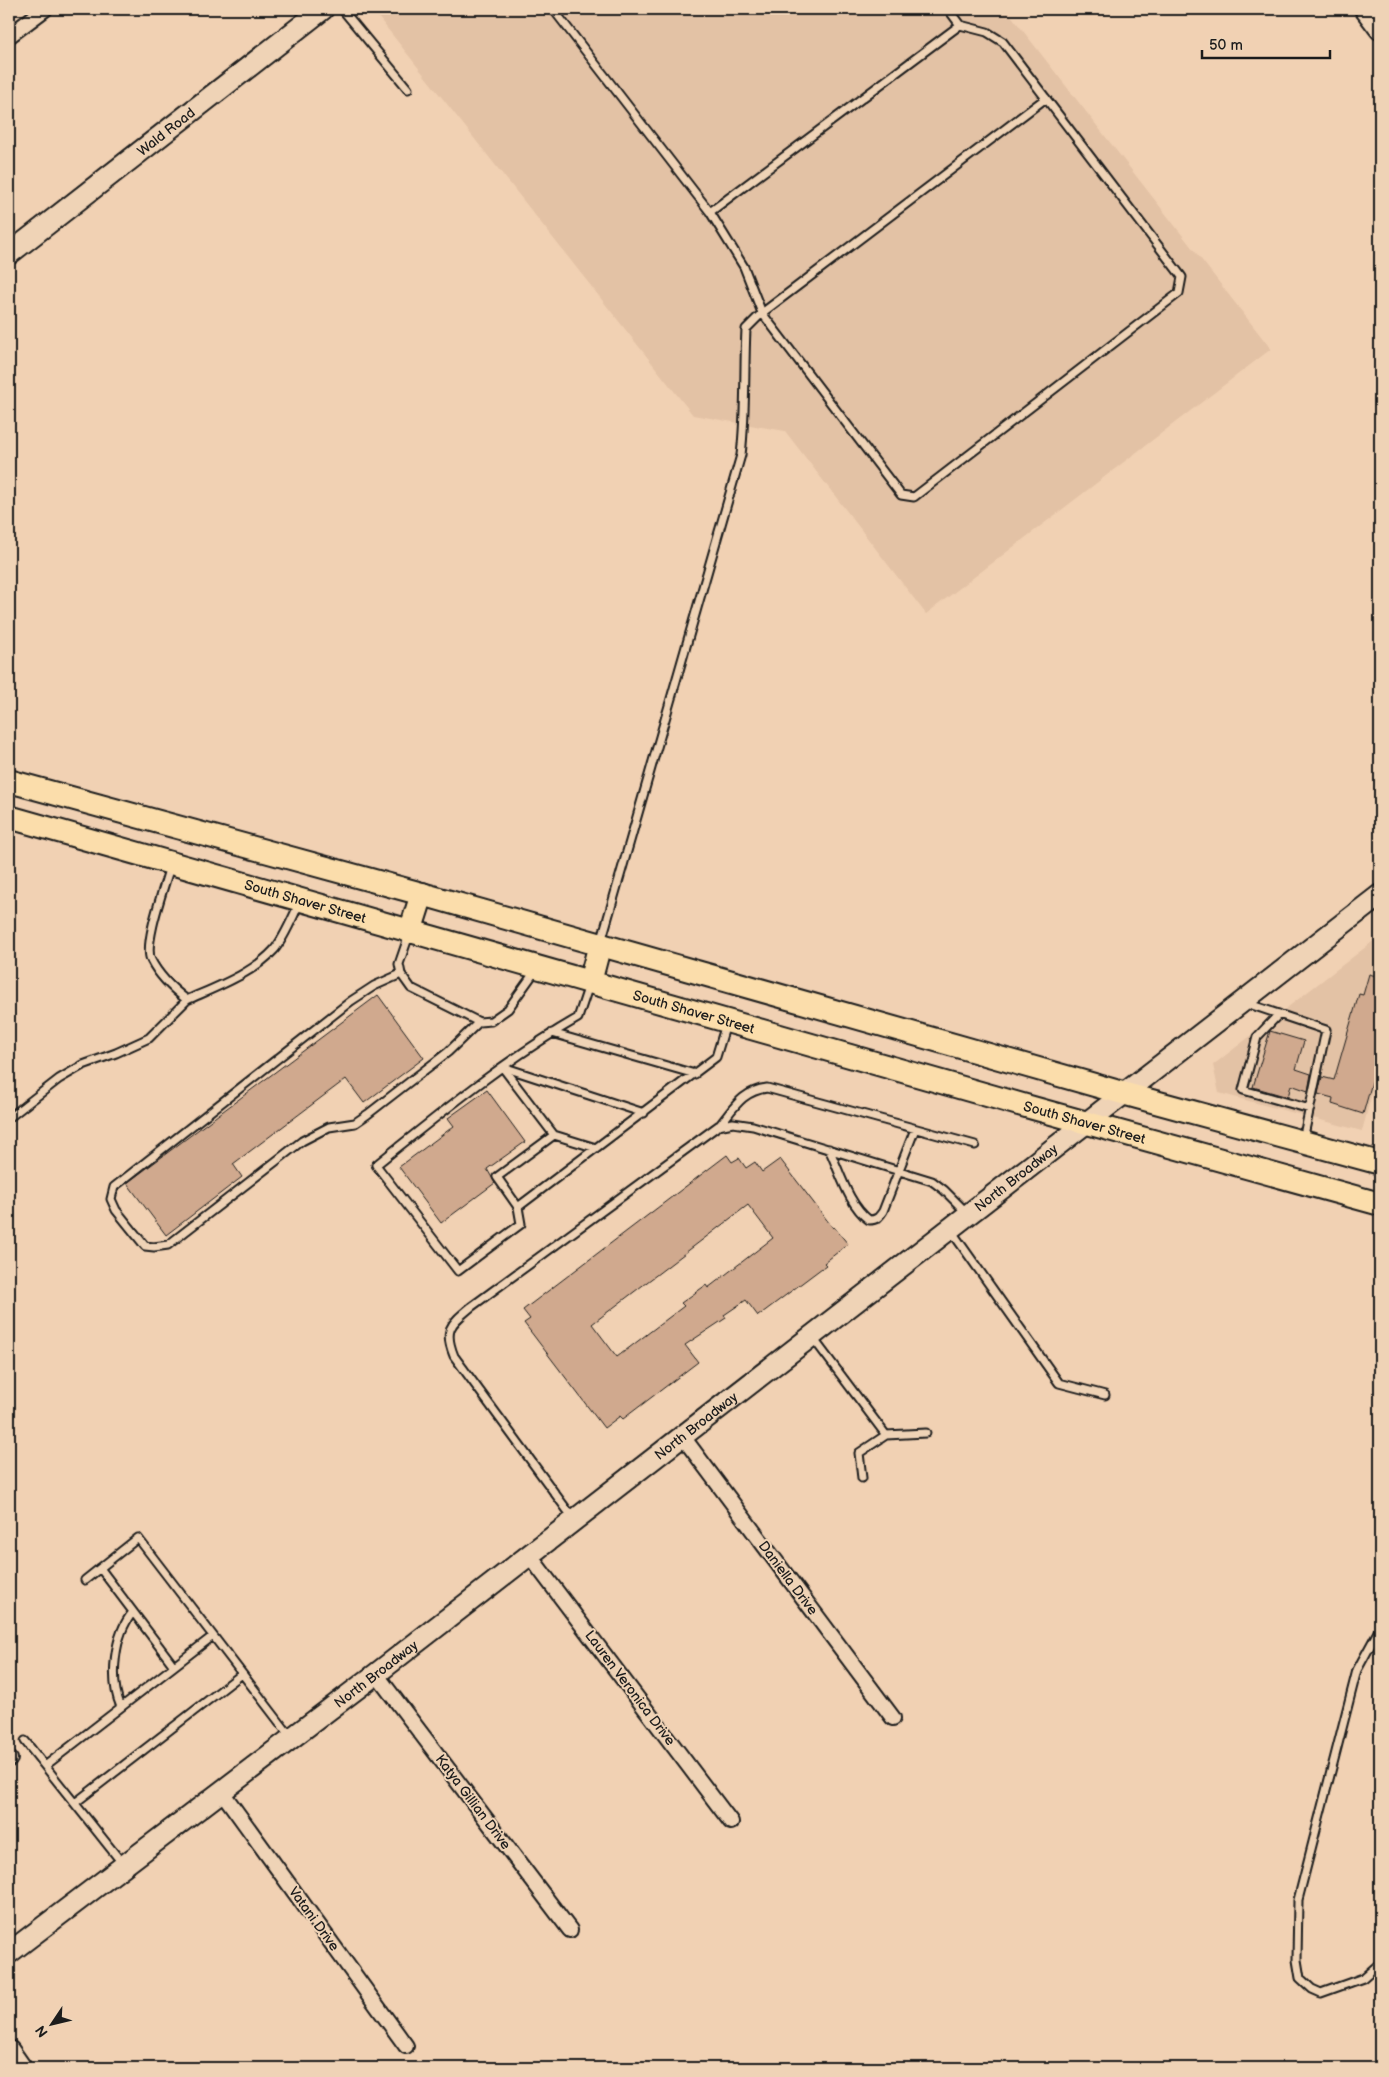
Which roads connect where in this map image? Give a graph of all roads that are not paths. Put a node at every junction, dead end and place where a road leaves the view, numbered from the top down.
1 (323, 9) edge
2 (342, 9) edge
3 (553, 9) edge
4 (948, 9) edge
5 (1365, 9) edge
6 (40, 11) edge
7 (960, 25) junction
8 (1380, 29) edge
9 (9, 36) edge
10 (408, 89) dead end
11 (1046, 98) junction
12 (710, 212) junction
13 (9, 254) edge
14 (762, 313) junction
15 (9, 781) edge
16 (9, 817) edge
17 (182, 829) junction
18 (171, 863) junction
19 (422, 894) junction
20 (1380, 895) edge
21 (301, 900) junction
22 (410, 932) junction
23 (600, 944) junction
24 (538, 968) junction
25 (402, 974) junction
26 (590, 982) junction
27 (187, 1000) junction
28 (1243, 1002) junction
29 (1279, 1014) junction
30 (727, 1021) junction
31 (479, 1022) junction
32 (552, 1033) junction
33 (503, 1067) junction
34 (695, 1074) junction
35 (1126, 1094) junction
36 (1310, 1109) junction
37 (644, 1113) junction
38 (10, 1117) edge
39 (1088, 1124) junction
40 (718, 1126) junction
41 (916, 1129) junction
42 (554, 1135) junction
43 (1303, 1142) junction
44 (975, 1145) dead end
45 (596, 1148) junction
46 (829, 1149) junction
47 (1380, 1163) edge
48 (898, 1170) junction
49 (1380, 1204) edge
50 (518, 1207) junction
51 (969, 1215) junction
52 (950, 1229) junction
53 (811, 1336) junction
54 (1105, 1394) dead end
55 (926, 1432) dead end
56 (886, 1435) junction
57 (682, 1437) junction
58 (862, 1478) dead end
59 (575, 1520) junction
60 (529, 1555) junction
61 (100, 1568) junction
62 (85, 1580) dead end
63 (133, 1612) junction
64 (1380, 1628) edge
65 (213, 1636) junction
66 (174, 1666) junction
67 (242, 1674) junction
68 (376, 1674) junction
69 (121, 1707) junction
70 (893, 1718) dead end
71 (292, 1738) junction
72 (25, 1741) dead end
73 (45, 1766) junction
74 (222, 1792) junction
75 (74, 1803) junction
76 (730, 1822) dead end
77 (124, 1866) junction
78 (570, 1930) dead end
79 (9, 1953) edge
80 (1380, 1963) edge
81 (406, 2046) dead end
82 (9, 2051) edge
83 (21, 2068) edge

1 - 13 street, Wald Road
2 - 10 lane
3 - 12 lane
4 - 7 lane
5 - 8 street
6 - 9 street
7 - 11 lane
7 - 12 lane
11 - 14 lane
11 - 14 lane
12 - 14 lane
14 - 23 lane
15 - 17 main road
16 - 18 main road, South Shaver Street
17 - 18 main road
17 - 19 main road
18 - 21 main road, South Shaver Street
18 - 27 lane
19 - 22 main road
19 - 23 main road
20 - 28 street, North Broadway
21 - 22 main road, South Shaver Street
21 - 27 lane
22 - 24 main road, South Shaver Street
22 - 25 lane
23 - 26 main road
23 - 35 main road
24 - 26 main road, South Shaver Street
24 - 31 lane
25 - 31 lane
25 - 31 lane
26 - 30 main road, South Shaver Street
26 - 32 lane
27 - 38 lane
28 - 29 lane
28 - 35 street, North Broadway
29 - 36 lane
29 - 36 lane
30 - 34 lane
30 - 39 main road, South Shaver Street
32 - 33 lane
32 - 34 lane
33 - 37 lane
33 - 42 lane
33 - 50 lane
34 - 37 lane
35 - 39 street, North Broadway
35 - 43 main road
36 - 43 lane
37 - 45 lane
39 - 49 main road, South Shaver Street
39 - 51 street, North Broadway
40 - 41 lane
40 - 46 lane
40 - 59 lane
41 - 44 lane
41 - 48 lane
42 - 45 lane
42 - 50 lane
43 - 47 main road
45 - 50 lane
46 - 48 lane
46 - 48 lane
48 - 51 lane
51 - 52 street, North Broadway
52 - 53 street, North Broadway
52 - 54 lane
53 - 56 lane
53 - 57 street, North Broadway
55 - 56 lane
56 - 58 lane
57 - 59 street, North Broadway
57 - 70 street, Daniella Drive
59 - 60 street, North Broadway
60 - 68 street, North Broadway
60 - 76 street, Lauren Veronica Drive
61 - 62 lane
61 - 63 lane
61 - 65 lane
63 - 66 lane
63 - 69 lane
64 - 80 lane
65 - 66 lane
65 - 67 lane
66 - 69 lane
67 - 71 lane
67 - 75 lane
68 - 71 street, North Broadway
68 - 78 street, Katya Gillian Drive
69 - 73 lane
71 - 74 street, North Broadway
72 - 73 lane
73 - 75 lane
74 - 77 street, North Broadway
74 - 81 street, Vatani Drive
75 - 77 lane
77 - 79 street, North Broadway
82 - 83 street

